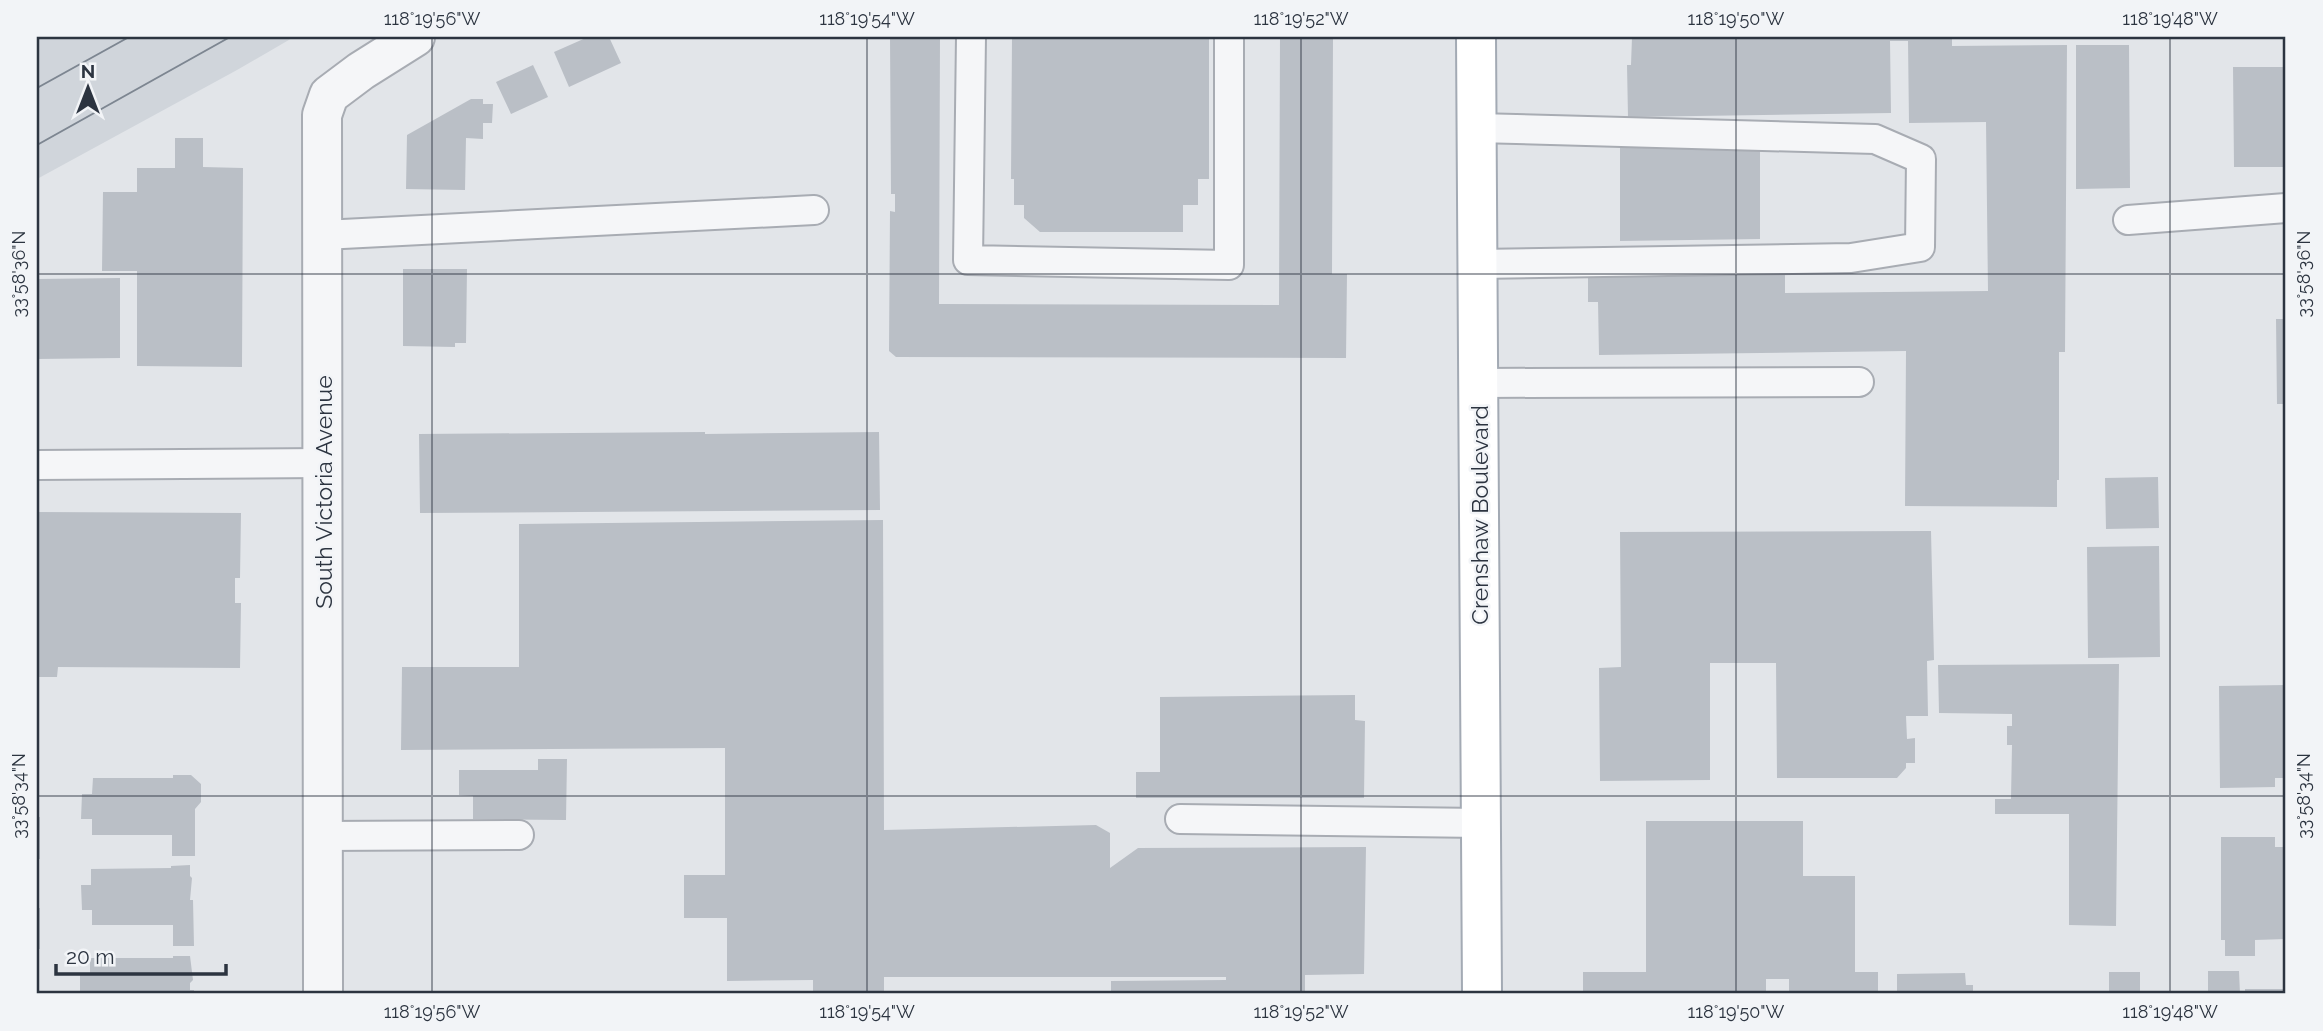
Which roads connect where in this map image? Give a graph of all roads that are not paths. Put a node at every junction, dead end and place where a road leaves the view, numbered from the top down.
1 (415, 37) edge
2 (971, 37) edge
3 (1229, 37) edge
4 (1476, 37) edge
5 (1477, 128) junction
6 (2286, 208) edge
7 (814, 210) dead end
8 (2128, 219) dead end
9 (323, 236) junction
10 (1478, 264) junction
11 (1859, 382) dead end
12 (1478, 383) junction
13 (323, 463) junction
14 (37, 465) edge
15 (1180, 819) dead end
16 (1481, 823) junction
17 (519, 835) dead end
18 (323, 836) junction
19 (323, 994) edge
20 (1482, 994) edge

1 - 9 street, South Victoria Avenue
2 - 3 lane
4 - 5 main road, Crenshaw Boulevard
5 - 10 main road, Crenshaw Boulevard
5 - 10 lane
6 - 8 lane
7 - 9 lane
9 - 13 street, South Victoria Avenue
10 - 12 main road, Crenshaw Boulevard
11 - 12 lane
12 - 16 main road, Crenshaw Boulevard
13 - 14 lane
13 - 18 street, South Victoria Avenue
15 - 16 lane
16 - 20 main road, Crenshaw Boulevard
17 - 18 lane
18 - 19 street, South Victoria Avenue

